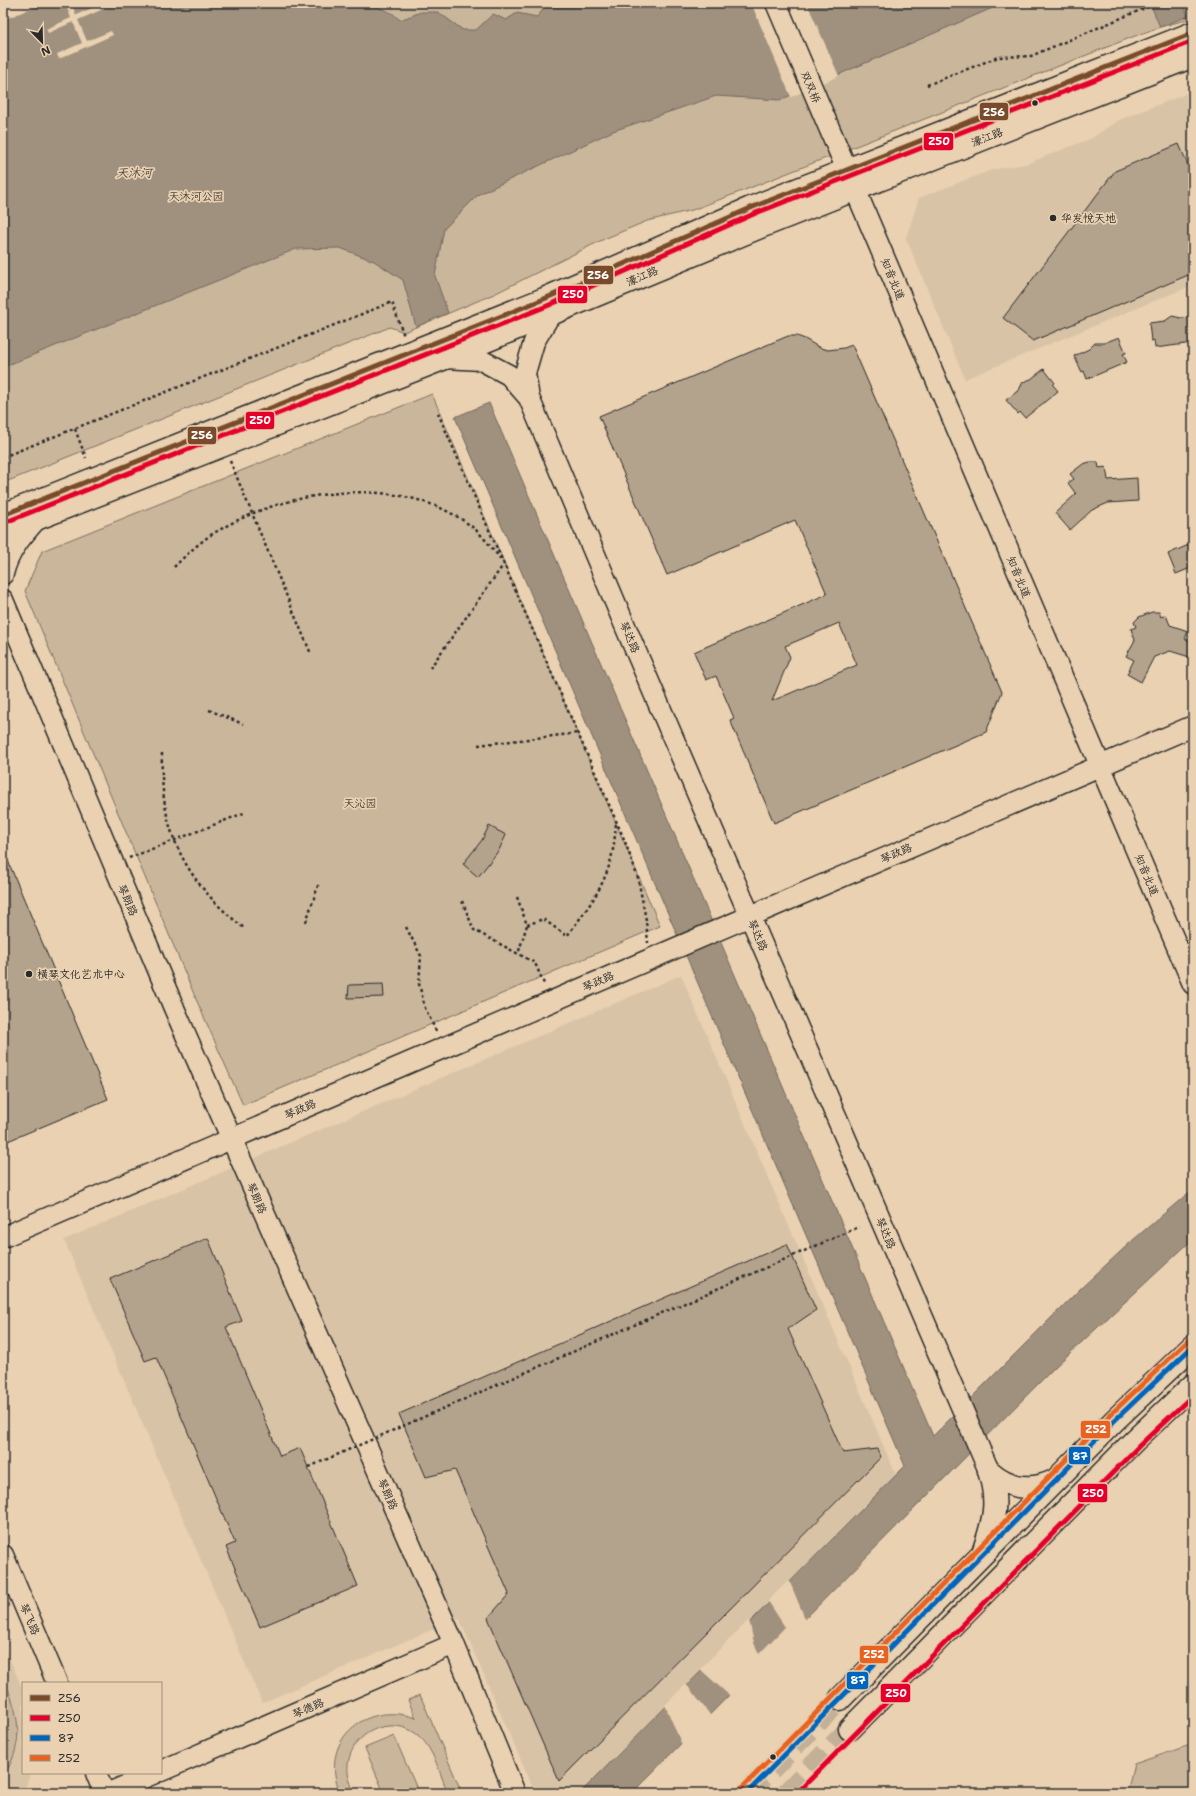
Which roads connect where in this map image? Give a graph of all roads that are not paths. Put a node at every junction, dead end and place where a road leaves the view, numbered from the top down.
1 (776, 3) edge
2 (1193, 33) edge
3 (1193, 56) edge
4 (851, 180) junction
5 (550, 314) junction
6 (445, 358) junction
7 (529, 398) junction
8 (3, 515) edge
9 (36, 520) junction
10 (3, 532) edge
11 (3, 574) edge
12 (3, 600) edge
13 (1193, 726) edge
14 (1100, 766) junction
15 (750, 916) junction
16 (1193, 984) edge
17 (231, 1139) junction
18 (3, 1237) edge
19 (1193, 1346) edge
20 (1193, 1385) edge
21 (989, 1471) junction
22 (1056, 1480) junction
23 (983, 1553) junction
24 (3, 1555) edge
25 (454, 1644) junction
26 (57, 1682) edge
27 (840, 1699) tunnel mouth
28 (850, 1729) tunnel mouth
29 (162, 1771) edge
30 (96, 1774) edge
31 (153, 1774) edge
32 (104, 1793) edge
33 (109, 1793) edge
34 (515, 1793) edge

1 - 4 street, 双双桥
2 - 4 main road, 濠江路
3 - 4 main road, 濠江路
4 - 5 main road, 濠江路
4 - 8 main road, 濠江路
4 - 14 street, 知音北道
5 - 6 main road, 濠江路
5 - 7 street
6 - 7 street
6 - 9 main road, 濠江路
7 - 15 street, 琴达路
9 - 10 main road, 濠江路
9 - 11 street
12 - 17 street, 琴朗路
13 - 14 street, 琴政路
14 - 15 street, 琴政路
14 - 16 street, 知音北道
15 - 17 street, 琴政路
15 - 21 street, 琴达路
17 - 18 street, 琴政路
17 - 25 street, 琴朗路
19 - 22 main road
20 - 28 main road
21 - 22 main road
21 - 23 main road
22 - 23 main road
23 - 27 main road
24 - 26 street, 琴飞路
25 - 29 street, 琴德路
25 - 34 street, 琴朗路
30 - 32 street
31 - 33 street

